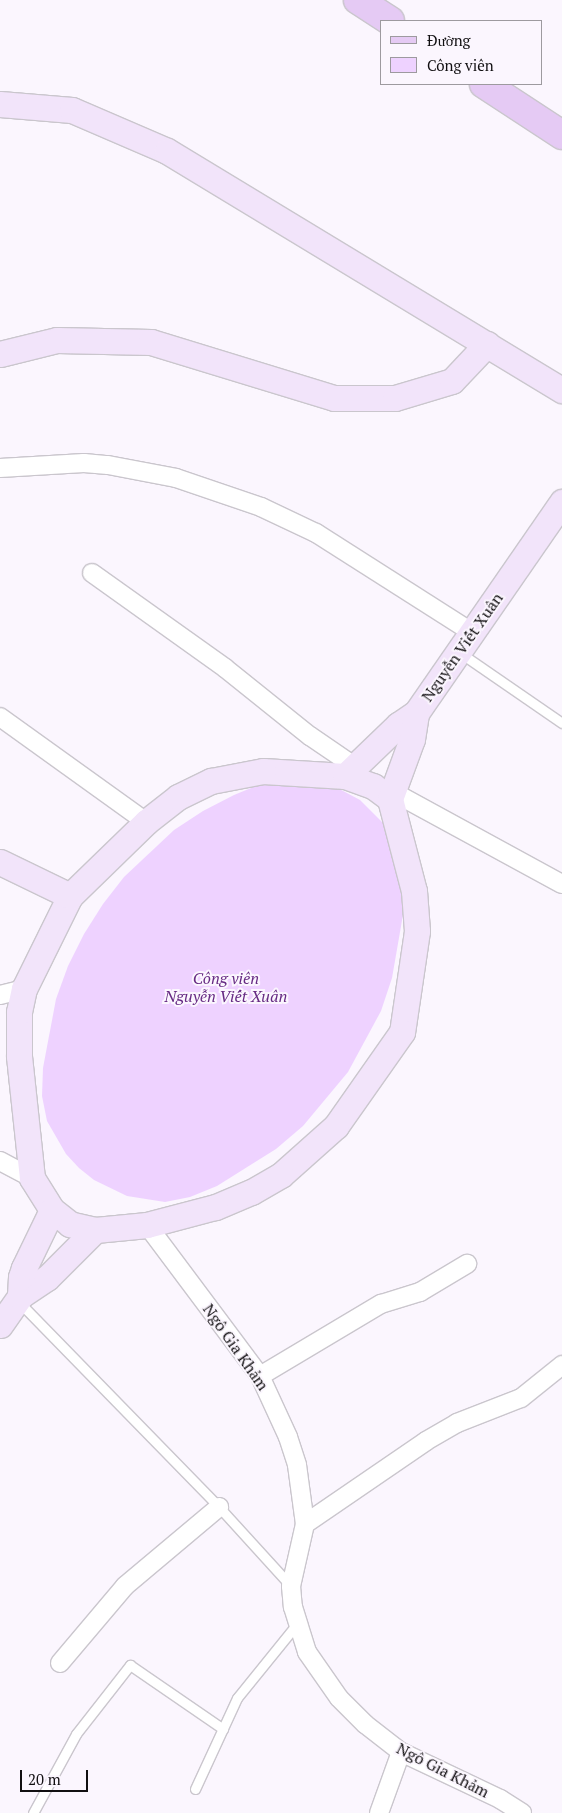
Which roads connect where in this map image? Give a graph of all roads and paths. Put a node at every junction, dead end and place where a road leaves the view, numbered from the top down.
1 (358, 0) edge
2 (388, 20) edge
3 (486, 85) edge
4 (0, 104) edge
5 (562, 135) edge
6 (487, 344) junction
7 (0, 354) edge
8 (562, 390) edge
9 (0, 468) edge
10 (562, 502) edge
11 (92, 573) dead end
12 (466, 642) junction
13 (416, 713) junction
14 (0, 717) edge
15 (562, 723) edge
16 (350, 771) junction
17 (392, 795) junction
18 (146, 822) junction
19 (0, 862) edge
20 (562, 884) edge
21 (70, 896) junction
22 (24, 989) junction
23 (0, 995) edge
24 (0, 1161) edge
25 (32, 1178) junction
26 (52, 1210) junction
27 (147, 1225) junction
28 (95, 1230) junction
29 (467, 1264) dead end
30 (18, 1298) junction
31 (0, 1325) edge
32 (562, 1365) edge
33 (260, 1376) junction
34 (220, 1508) junction
35 (305, 1524) junction
36 (291, 1586) junction
37 (297, 1624) junction
38 (60, 1662) dead end
39 (224, 1729) junction
40 (401, 1752) junction
41 (195, 1789) dead end
42 (33, 1813) edge
43 (379, 1813) edge
44 (522, 1813) edge

1 - 2 main road
3 - 5 main road
4 - 6 street
6 - 7 street
6 - 8 street
9 - 12 street
10 - 12 street, Nguyễn Viết Xuân
11 - 16 street
12 - 13 street, Nguyễn Viết Xuân
12 - 15 lane
13 - 16 street, Nguyễn Viết Xuân
13 - 17 street
14 - 18 street
16 - 17 street
16 - 18 street
17 - 20 street
17 - 27 street
18 - 21 street
19 - 21 street
21 - 22 street
22 - 23 street
22 - 25 street
24 - 25 street
25 - 26 street
26 - 28 street
26 - 30 street
27 - 28 street
27 - 33 street, Ngô Gia Khảm
28 - 30 street
29 - 33 street
30 - 31 street
30 - 34 lane
32 - 35 street
33 - 35 street, Ngô Gia Khảm
34 - 36 lane
34 - 38 street
35 - 36 street, Ngô Gia Khảm
36 - 37 street, Ngô Gia Khảm
37 - 39 lane
37 - 40 street, Ngô Gia Khảm
39 - 41 lane
39 - 42 lane
40 - 43 street
40 - 44 street, Ngô Gia Khảm

